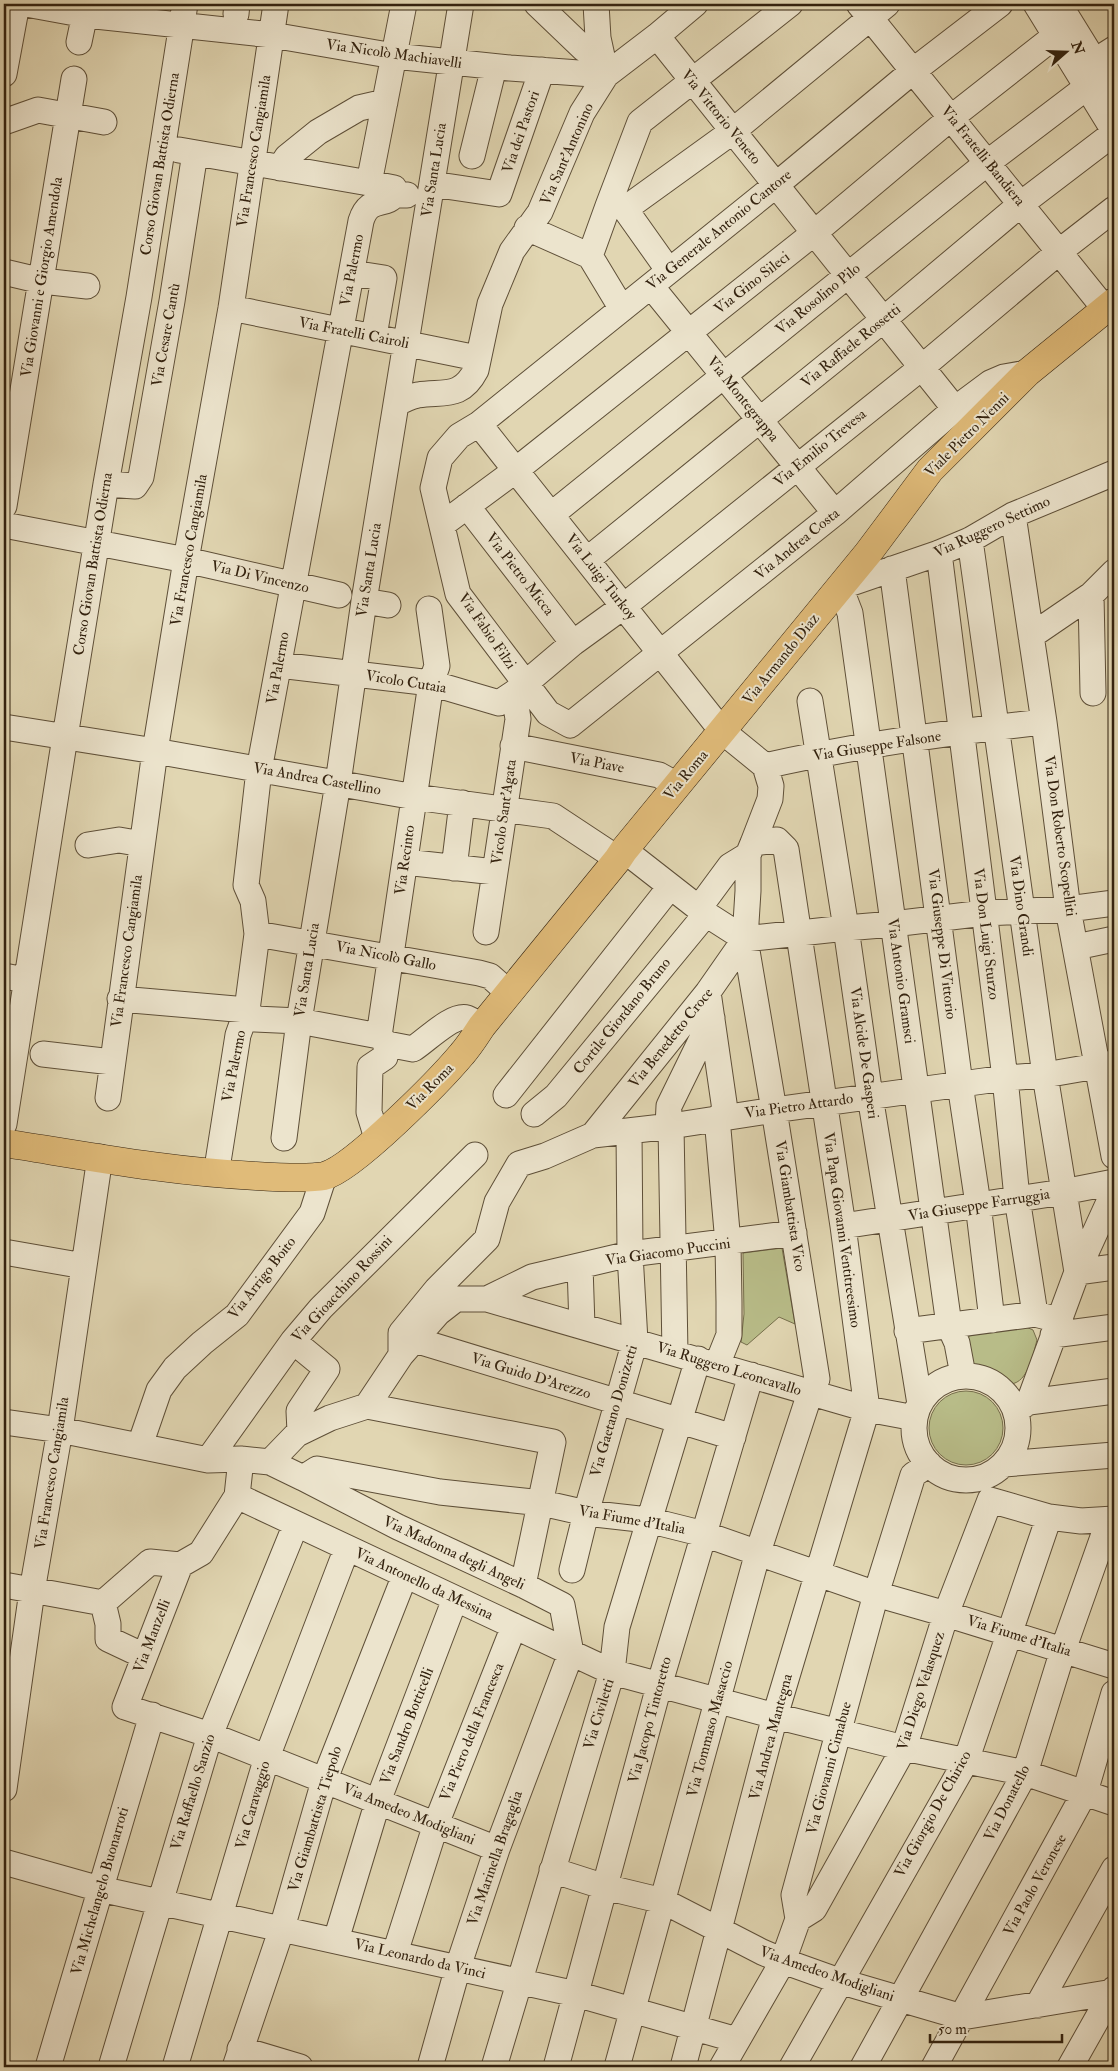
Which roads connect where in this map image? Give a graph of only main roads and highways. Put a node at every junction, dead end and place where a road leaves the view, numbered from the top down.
1 (1110, 305) edge
2 (840, 587) joint
3 (722, 731) joint
4 (4, 1144) edge

1 - 2 main road, Viale Pietro Nenni
2 - 3 main road, Via Armando Diaz
3 - 4 main road, Via Roma

